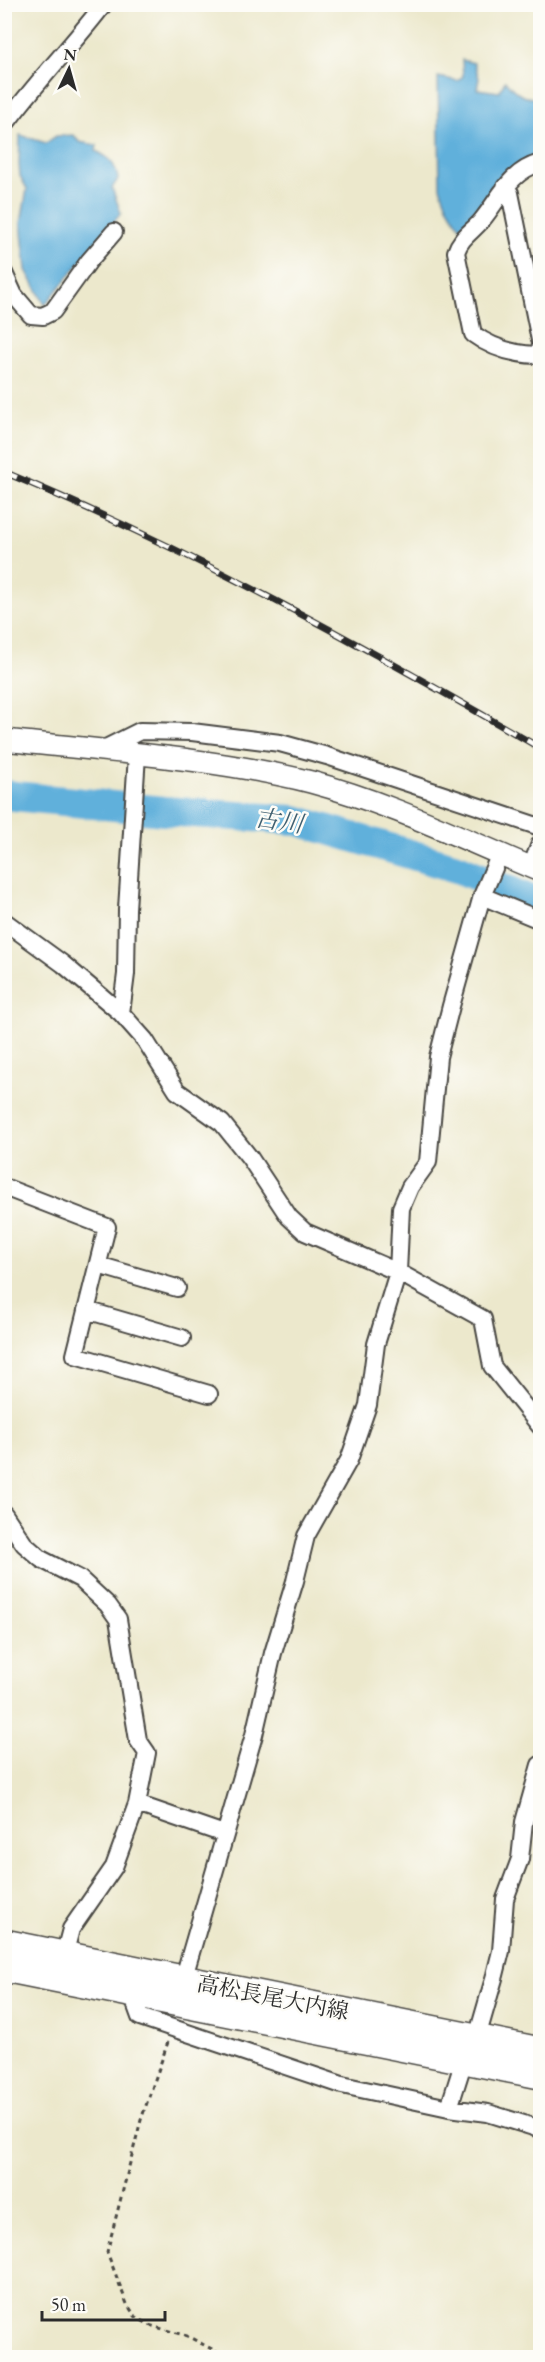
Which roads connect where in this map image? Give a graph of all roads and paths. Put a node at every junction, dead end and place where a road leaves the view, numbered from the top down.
1 (104, 4) edge
2 (4, 126) edge
3 (540, 163) edge
4 (505, 187) junction
5 (114, 232) dead end
6 (4, 273) edge
7 (540, 340) edge
8 (540, 349) edge
9 (4, 740) edge
10 (100, 751) junction
11 (138, 755) junction
12 (540, 827) edge
13 (540, 844) edge
14 (497, 862) junction
15 (536, 869) edge
16 (483, 894) junction
17 (540, 920) edge
18 (4, 921) edge
19 (121, 1013) junction
20 (4, 1187) edge
21 (98, 1265) junction
22 (398, 1272) junction
23 (177, 1288) dead end
24 (86, 1310) junction
25 (182, 1338) dead end
26 (208, 1394) dead end
27 (540, 1426) edge
28 (4, 1514) edge
29 (540, 1765) edge
30 (136, 1804) junction
31 (224, 1834) junction
32 (4, 1943) edge
33 (61, 1967) junction
34 (4, 1968) edge
35 (180, 1990) junction
36 (138, 1994) junction
37 (172, 2029) junction
38 (471, 2049) junction
39 (540, 2050) edge
40 (540, 2074) edge
41 (449, 2108) junction
42 (540, 2129) edge
43 (229, 2358) edge

1 - 2 street
3 - 4 street
4 - 7 street
4 - 8 street
5 - 6 street
9 - 10 street
10 - 11 street
10 - 12 street
11 - 14 street
11 - 19 street
13 - 15 street
14 - 15 street
14 - 16 street
16 - 17 street
16 - 22 street
18 - 19 street
19 - 22 street
20 - 21 street
21 - 23 street
21 - 24 street
22 - 27 street
22 - 31 street
24 - 25 street
24 - 26 street
28 - 30 street
29 - 38 street
30 - 31 street
30 - 33 street
31 - 35 street
32 - 33 main road, 高松長尾大内線
33 - 34 main road, 高松長尾大内線
33 - 35 main road, 高松長尾大内線
33 - 36 main road, 高松長尾大内線
35 - 36 main road, 高松長尾大内線
35 - 38 main road, 高松長尾大内線
36 - 37 street
37 - 41 street
37 - 43 path
38 - 39 main road, 高松長尾大内線
38 - 40 main road, 高松長尾大内線
38 - 41 street
41 - 42 street

